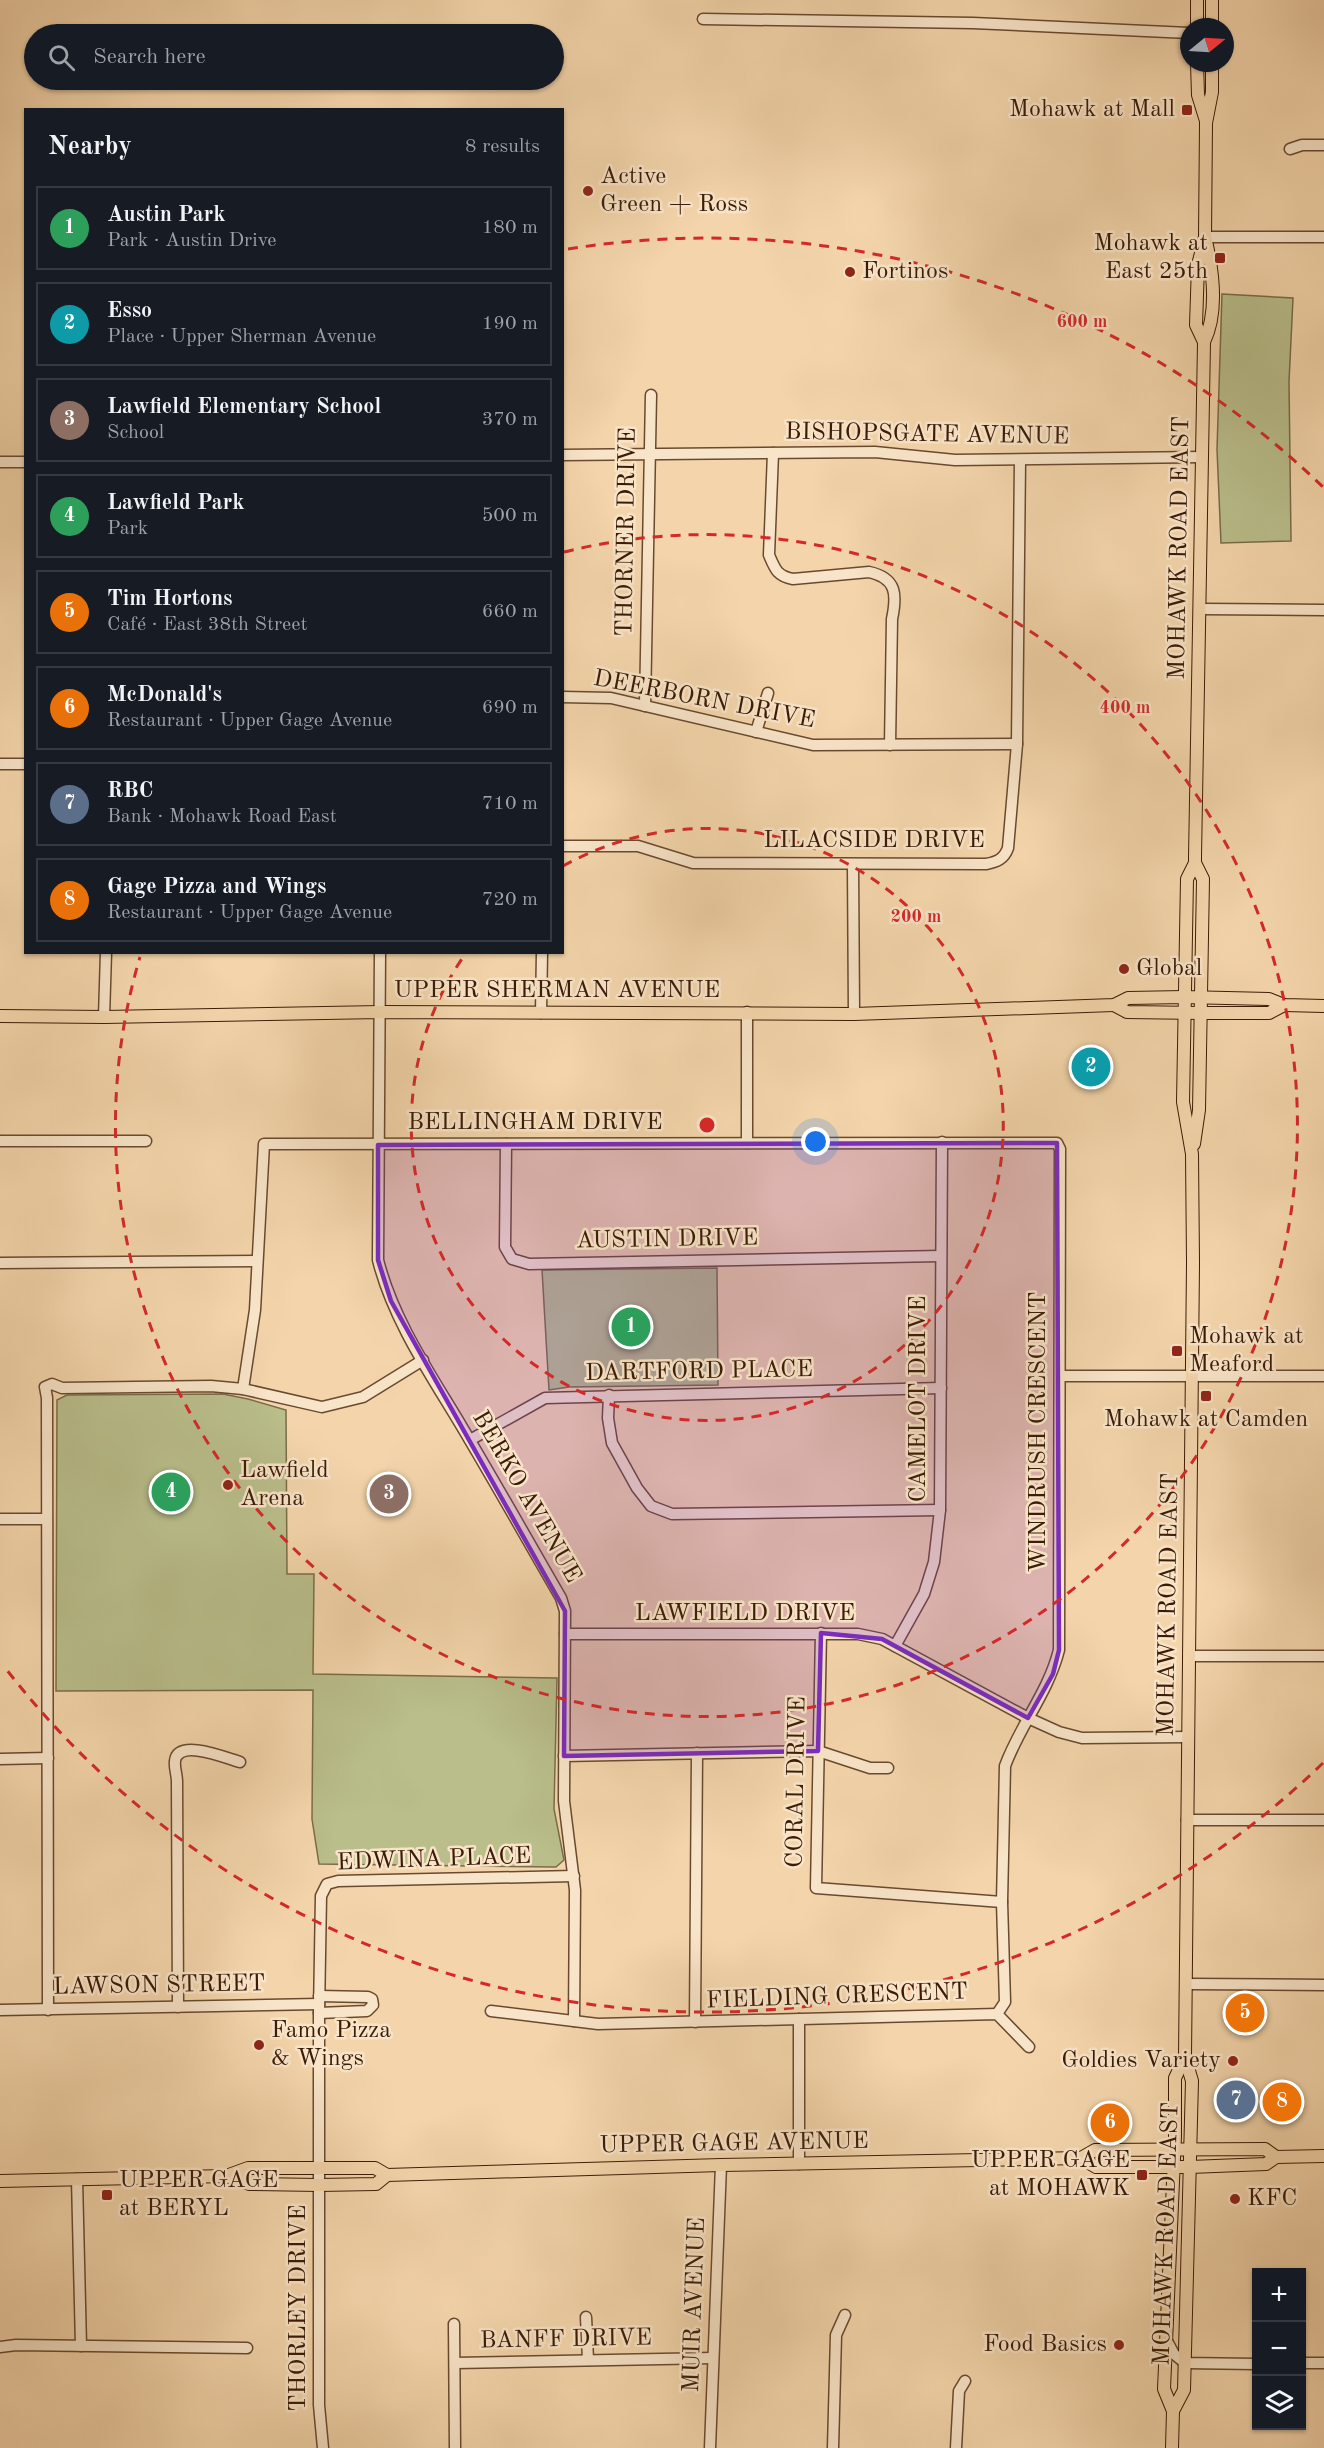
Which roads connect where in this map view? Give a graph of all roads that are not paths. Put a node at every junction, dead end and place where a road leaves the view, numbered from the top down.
1 (1197, 0) edge
2 (1212, 0) edge
3 (1197, 18) edge
4 (1212, 18) edge
5 (703, 20) dead end
6 (1180, 33) edge
7 (1197, 72) edge
8 (1212, 72) edge
9 (1206, 123) junction
10 (1324, 145) edge
11 (1290, 149) dead end
12 (1205, 237) junction
13 (1324, 237) edge
14 (651, 395) dead end
15 (773, 453) junction
16 (650, 454) junction
17 (564, 455) edge
18 (1202, 458) junction
19 (1020, 460) junction
20 (0, 462) edge
21 (24, 462) edge
22 (1200, 609) junction
23 (1324, 610) edge
24 (768, 693) dead end
25 (564, 697) edge
26 (645, 706) junction
27 (756, 732) junction
28 (1017, 744) junction
29 (890, 745) junction
30 (0, 764) edge
31 (24, 764) edge
32 (564, 846) edge
33 (1195, 862) junction
34 (853, 865) junction
35 (106, 954) edge
36 (380, 954) edge
37 (542, 954) edge
38 (1184, 997) junction
39 (1201, 998) junction
40 (1114, 1005) junction
41 (1284, 1005) junction
42 (1324, 1006) edge
43 (381, 1012) junction
44 (747, 1012) junction
45 (541, 1013) junction
46 (1184, 1013) junction
47 (1200, 1013) junction
48 (854, 1014) junction
49 (0, 1016) edge
50 (104, 1017) junction
51 (0, 1141) edge
52 (146, 1141) dead end
53 (942, 1142) junction
54 (1053, 1142) joint
55 (747, 1143) junction
56 (378, 1144) junction
57 (506, 1144) junction
58 (1192, 1154) junction
59 (940, 1256) junction
60 (257, 1261) junction
61 (0, 1263) edge
62 (423, 1360) junction
63 (1193, 1375) junction
64 (1060, 1376) junction
65 (1324, 1376) edge
66 (941, 1388) junction
67 (243, 1389) junction
68 (609, 1395) junction
69 (470, 1440) junction
70 (940, 1509) junction
71 (0, 1519) edge
72 (46, 1519) junction
73 (821, 1633) junction
74 (565, 1634) junction
75 (895, 1646) junction
76 (1190, 1656) junction
77 (1324, 1656) edge
78 (1028, 1718) junction
79 (1188, 1737) junction
80 (818, 1751) junction
81 (696, 1754) junction
82 (564, 1756) junction
83 (48, 1758) junction
84 (0, 1759) edge
85 (240, 1762) dead end
86 (888, 1768) dead end
87 (1187, 1820) junction
88 (1324, 1820) edge
89 (574, 1876) junction
90 (1002, 1902) junction
91 (1186, 1984) junction
92 (1324, 1985) edge
93 (319, 2004) junction
94 (178, 2007) junction
95 (0, 2010) edge
96 (48, 2010) junction
97 (491, 2011) dead end
98 (997, 2014) junction
99 (799, 2019) junction
100 (574, 2021) junction
101 (695, 2022) junction
102 (1029, 2047) dead end
103 (1185, 2057) junction
104 (1174, 2149) junction
105 (1191, 2149) junction
106 (1324, 2156) edge
107 (1276, 2157) junction
108 (1081, 2158) junction
109 (799, 2164) junction
110 (721, 2165) junction
111 (1173, 2166) junction
112 (319, 2167) junction
113 (1190, 2167) junction
114 (387, 2175) junction
115 (226, 2176) junction
116 (76, 2179) junction
117 (0, 2181) edge
118 (319, 2186) junction
119 (845, 2315) dead end
120 (586, 2317) dead end
121 (454, 2324) dead end
122 (1167, 2341) junction
123 (81, 2346) junction
124 (0, 2347) edge
125 (246, 2348) dead end
126 (713, 2358) junction
127 (588, 2360) junction
128 (455, 2363) junction
129 (1185, 2363) junction
130 (1306, 2363) edge
131 (1324, 2363) edge
132 (1252, 2364) edge
133 (965, 2381) dead end
134 (1173, 2411) junction
135 (323, 2448) edge
136 (455, 2448) edge
137 (710, 2448) edge
138 (833, 2448) edge
139 (956, 2448) edge
140 (1172, 2448) edge

1 - 3 main road
2 - 4 main road
5 - 6 street
7 - 9 main road, MOHAWK ROAD EAST
8 - 9 main road, MOHAWK ROAD EAST
9 - 12 main road, MOHAWK ROAD EAST
10 - 11 street
12 - 13 street
12 - 18 main road, MOHAWK ROAD EAST
14 - 16 street, THORNER DRIVE
15 - 16 street, BISHOPSGATE AVENUE
15 - 19 street, BISHOPSGATE AVENUE
15 - 29 street
16 - 17 street, BISHOPSGATE AVENUE
16 - 26 street, THORNER DRIVE
18 - 19 street, BISHOPSGATE AVENUE
18 - 22 main road, MOHAWK ROAD EAST
19 - 28 street, LILACSIDE DRIVE
20 - 21 street
22 - 23 street
22 - 33 main road, MOHAWK ROAD EAST
24 - 27 street
25 - 26 street, DEERBORN DRIVE
26 - 27 street, DEERBORN DRIVE
27 - 29 street, DEERBORN DRIVE
28 - 29 street, DEERBORN DRIVE
28 - 34 street, LILACSIDE DRIVE
30 - 31 street
32 - 34 street, LILACSIDE DRIVE
33 - 38 main road, MOHAWK ROAD EAST
33 - 39 main road, MOHAWK ROAD EAST
34 - 48 street
35 - 50 street
36 - 43 street, BERKO AVENUE
37 - 45 street
38 - 39 main road, UPPER SHERMAN AVENUE
38 - 40 main road, UPPER SHERMAN AVENUE
38 - 46 main road, MOHAWK ROAD EAST
39 - 41 main road, UPPER SHERMAN AVENUE
39 - 47 main road, MOHAWK ROAD EAST
40 - 46 main road, UPPER SHERMAN AVENUE
40 - 48 main road, UPPER SHERMAN AVENUE
41 - 42 main road, UPPER SHERMAN AVENUE
41 - 47 main road, UPPER SHERMAN AVENUE
43 - 45 main road, UPPER SHERMAN AVENUE
43 - 50 main road, UPPER SHERMAN AVENUE
43 - 56 street, BERKO AVENUE
44 - 45 main road, UPPER SHERMAN AVENUE
44 - 48 main road, UPPER SHERMAN AVENUE
44 - 55 street
46 - 47 main road, UPPER SHERMAN AVENUE
46 - 58 main road, MOHAWK ROAD EAST
47 - 58 main road, MOHAWK ROAD EAST
49 - 50 main road, UPPER SHERMAN AVENUE
51 - 52 street
53 - 54 street, BELLINGHAM DRIVE
53 - 55 street, BELLINGHAM DRIVE
53 - 59 street, CAMELOT DRIVE
54 - 64 street, WINDRUSH CRESCENT
55 - 57 street, BELLINGHAM DRIVE
56 - 57 street, BELLINGHAM DRIVE
56 - 60 street, BELLINGHAM DRIVE
56 - 62 street, BERKO AVENUE
57 - 59 street, AUSTIN DRIVE
58 - 63 main road, MOHAWK ROAD EAST
59 - 66 street, CAMELOT DRIVE
60 - 61 street
60 - 67 street, BELLINGHAM DRIVE
62 - 67 street
62 - 69 street, BERKO AVENUE
63 - 64 street
63 - 65 street
63 - 76 main road, MOHAWK ROAD EAST
64 - 78 street, WINDRUSH CRESCENT
66 - 68 street, DARTFORD PLACE
66 - 70 street, CAMELOT DRIVE
67 - 72 street
68 - 69 street, DARTFORD PLACE
68 - 70 street
69 - 74 street, BERKO AVENUE
70 - 75 street, CAMELOT DRIVE
71 - 72 street
72 - 83 street
73 - 74 street, LAWFIELD DRIVE
73 - 75 street, LAWFIELD DRIVE
73 - 80 street, CORAL DRIVE
74 - 82 street, BERKO AVENUE
75 - 78 street, LAWFIELD DRIVE
76 - 77 street
76 - 79 main road, MOHAWK ROAD EAST
78 - 79 street, LAWFIELD DRIVE
78 - 90 street, FIELDING CRESCENT
79 - 87 main road, MOHAWK ROAD EAST
80 - 81 street
80 - 86 street
80 - 90 street, CORAL DRIVE
81 - 82 street
81 - 101 street, FIELDING CRESCENT
82 - 89 street, BERKO AVENUE
83 - 84 street
83 - 96 street
85 - 94 street
87 - 88 street
87 - 91 main road, MOHAWK ROAD EAST
89 - 93 street, EDWINA PLACE
89 - 100 street, BERKO AVENUE
90 - 98 street, FIELDING CRESCENT
91 - 92 street
91 - 103 main road, MOHAWK ROAD EAST
93 - 94 street, LAWSON STREET
93 - 112 street, EDWINA PLACE
94 - 96 street, LAWSON STREET
95 - 96 street, LAWSON STREET
97 - 100 street
98 - 99 street, FIELDING CRESCENT
98 - 102 street, FIELDING CRESCENT
99 - 101 street, FIELDING CRESCENT
99 - 109 street
100 - 101 street
103 - 104 main road, MOHAWK ROAD EAST
103 - 105 main road, MOHAWK ROAD EAST
104 - 105 main road, UPPER GAGE AVENUE
104 - 108 main road, UPPER GAGE AVENUE
104 - 111 main road, MOHAWK ROAD EAST
105 - 107 main road, UPPER GAGE AVENUE
105 - 113 main road, MOHAWK ROAD EAST
106 - 107 main road, UPPER GAGE AVENUE
107 - 113 main road, UPPER GAGE AVENUE
108 - 109 main road, UPPER GAGE AVENUE
108 - 111 main road, UPPER GAGE AVENUE
109 - 110 main road, UPPER GAGE AVENUE
110 - 114 main road, UPPER GAGE AVENUE
110 - 126 street, MUIR AVENUE
111 - 113 main road, UPPER GAGE AVENUE
111 - 122 main road, MOHAWK ROAD EAST
112 - 114 main road, UPPER GAGE AVENUE
112 - 115 main road, UPPER GAGE AVENUE
112 - 118 street, THORLEY DRIVE
113 - 129 main road, MOHAWK ROAD EAST
114 - 118 main road, UPPER GAGE AVENUE
115 - 116 main road, UPPER GAGE AVENUE
115 - 118 main road, UPPER GAGE AVENUE
116 - 117 main road, UPPER GAGE AVENUE
116 - 123 street
118 - 135 street, THORLEY DRIVE
119 - 138 street
120 - 127 street
121 - 128 street
122 - 129 street
122 - 134 main road, MOHAWK ROAD EAST
123 - 124 street
123 - 125 street
126 - 127 street, BANFF DRIVE
126 - 137 street, MUIR AVENUE
127 - 128 street, BANFF DRIVE
128 - 136 street
129 - 132 street
129 - 134 main road, MOHAWK ROAD EAST
130 - 131 street
133 - 139 street
134 - 140 main road, MOHAWK ROAD EAST

